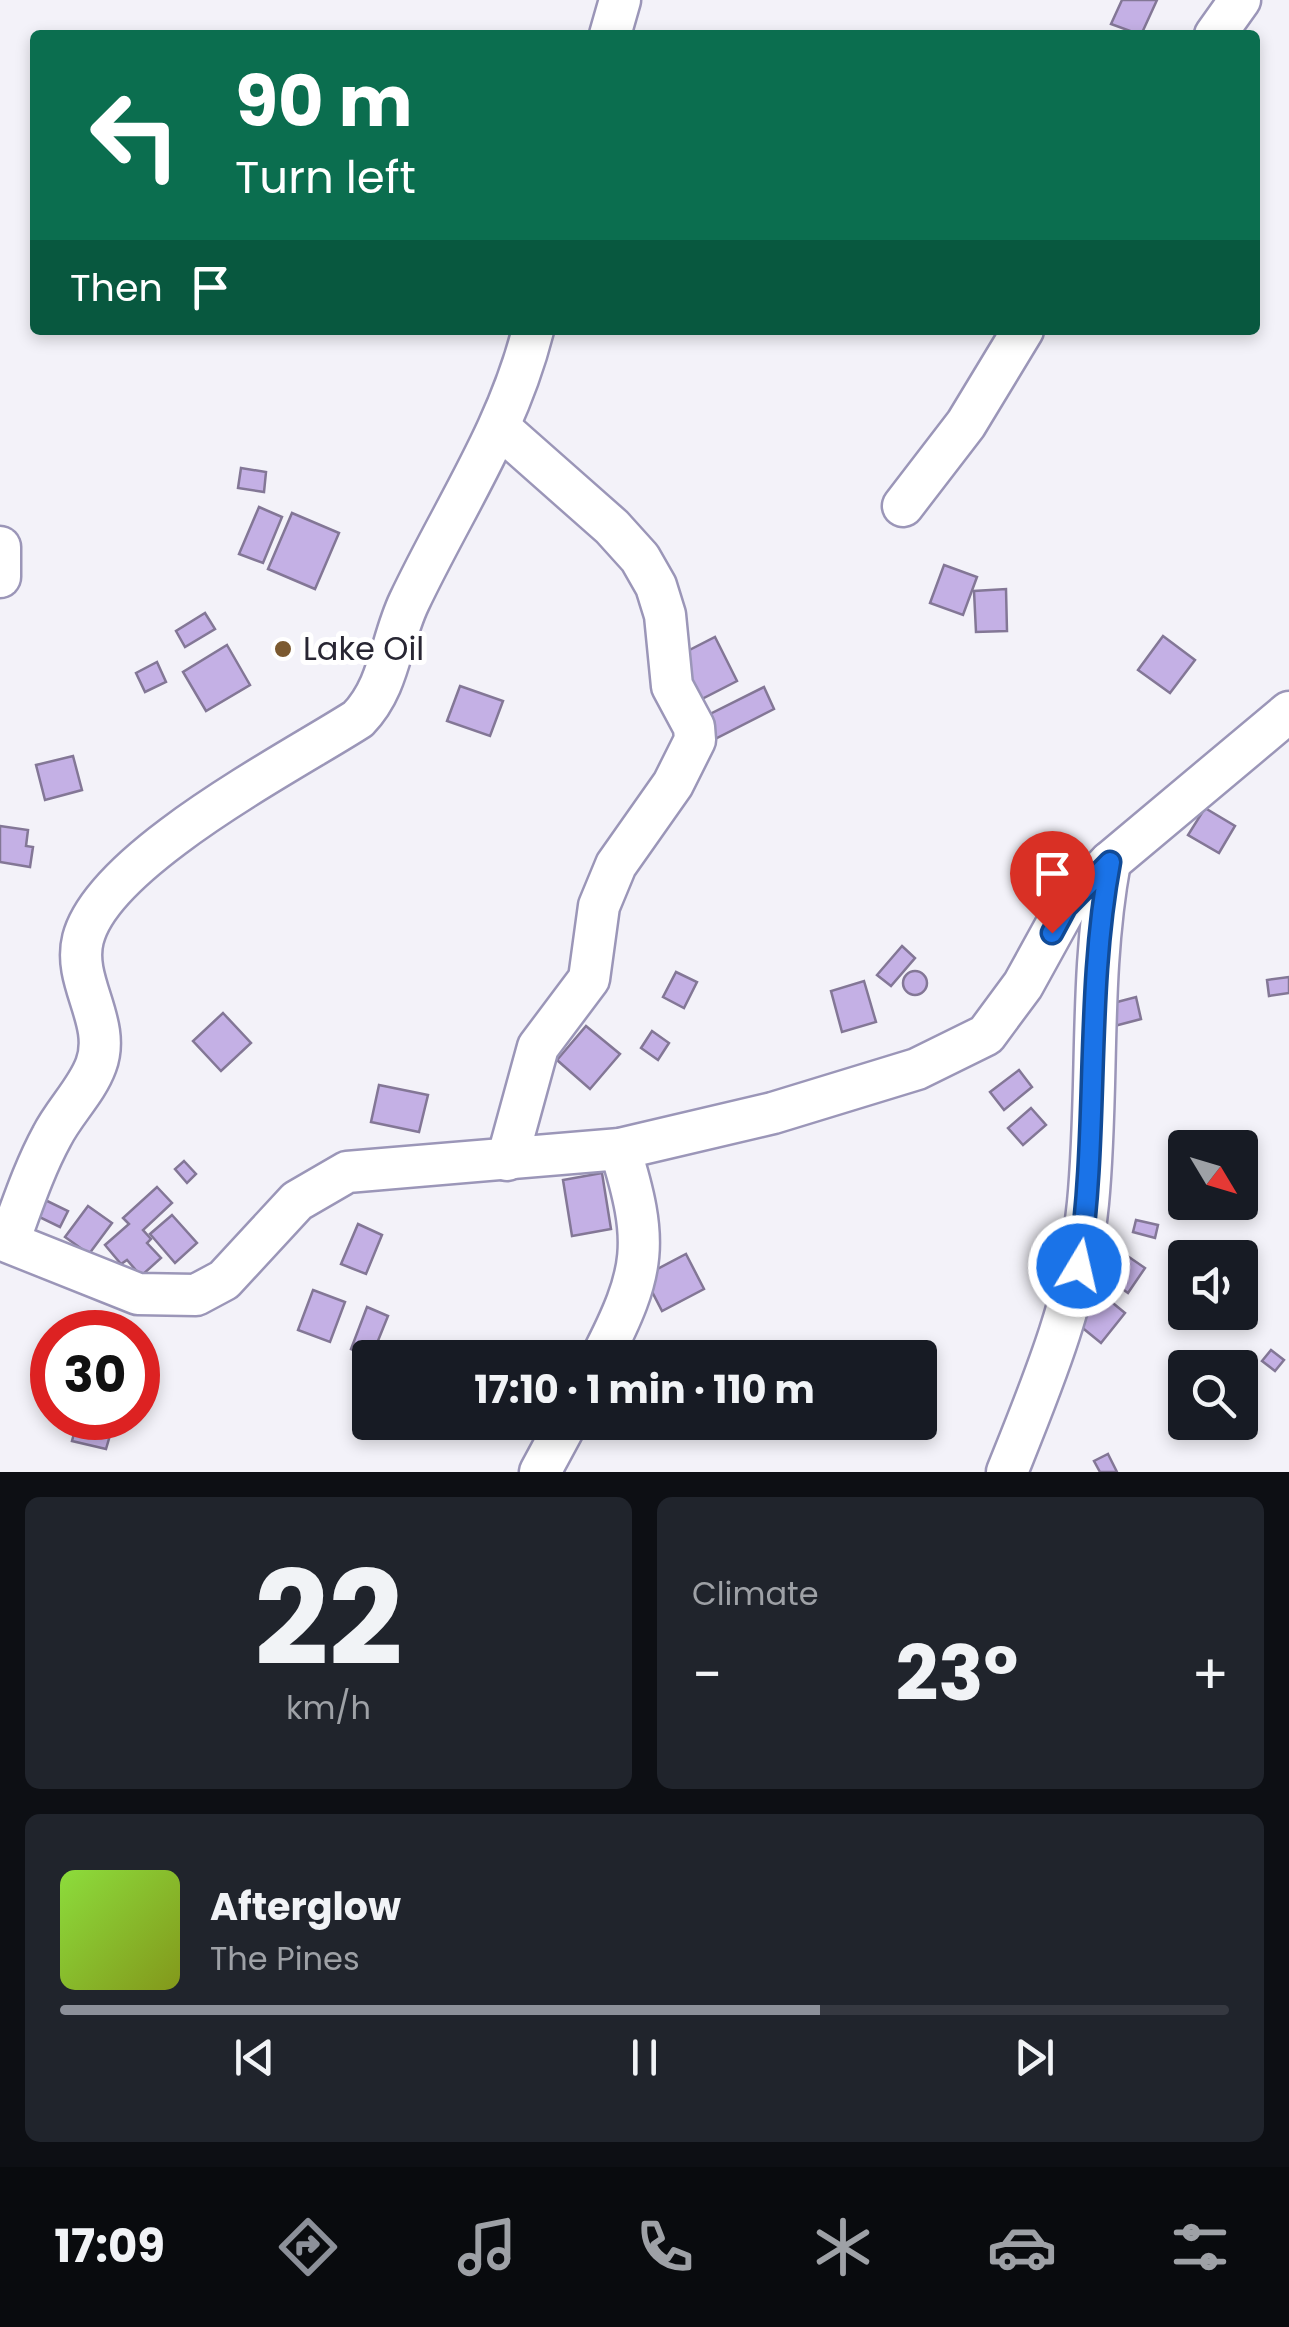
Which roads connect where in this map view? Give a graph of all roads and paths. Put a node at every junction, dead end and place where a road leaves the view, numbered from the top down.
1 (620, 0) edge
2 (1240, 0) edge
3 (611, 30) edge
4 (1219, 30) edge
5 (531, 335) edge
6 (1021, 335) edge
7 (500, 428) junction
8 (903, 506) dead end
9 (0, 546) edge
10 (0, 577) edge
11 (1289, 712) edge
12 (1110, 862) junction
13 (620, 1149) junction
14 (507, 1160) junction
15 (5, 1240) edge
16 (610, 1340) edge
17 (557, 1440) edge
18 (540, 1472) edge
19 (1007, 1472) edge

1 - 3 street
2 - 4 street
5 - 7 street
6 - 8 street
7 - 14 street
7 - 15 street
9 - 10 street
11 - 12 street
12 - 13 street
12 - 19 street
13 - 14 street
13 - 16 street
14 - 15 street
17 - 18 street

